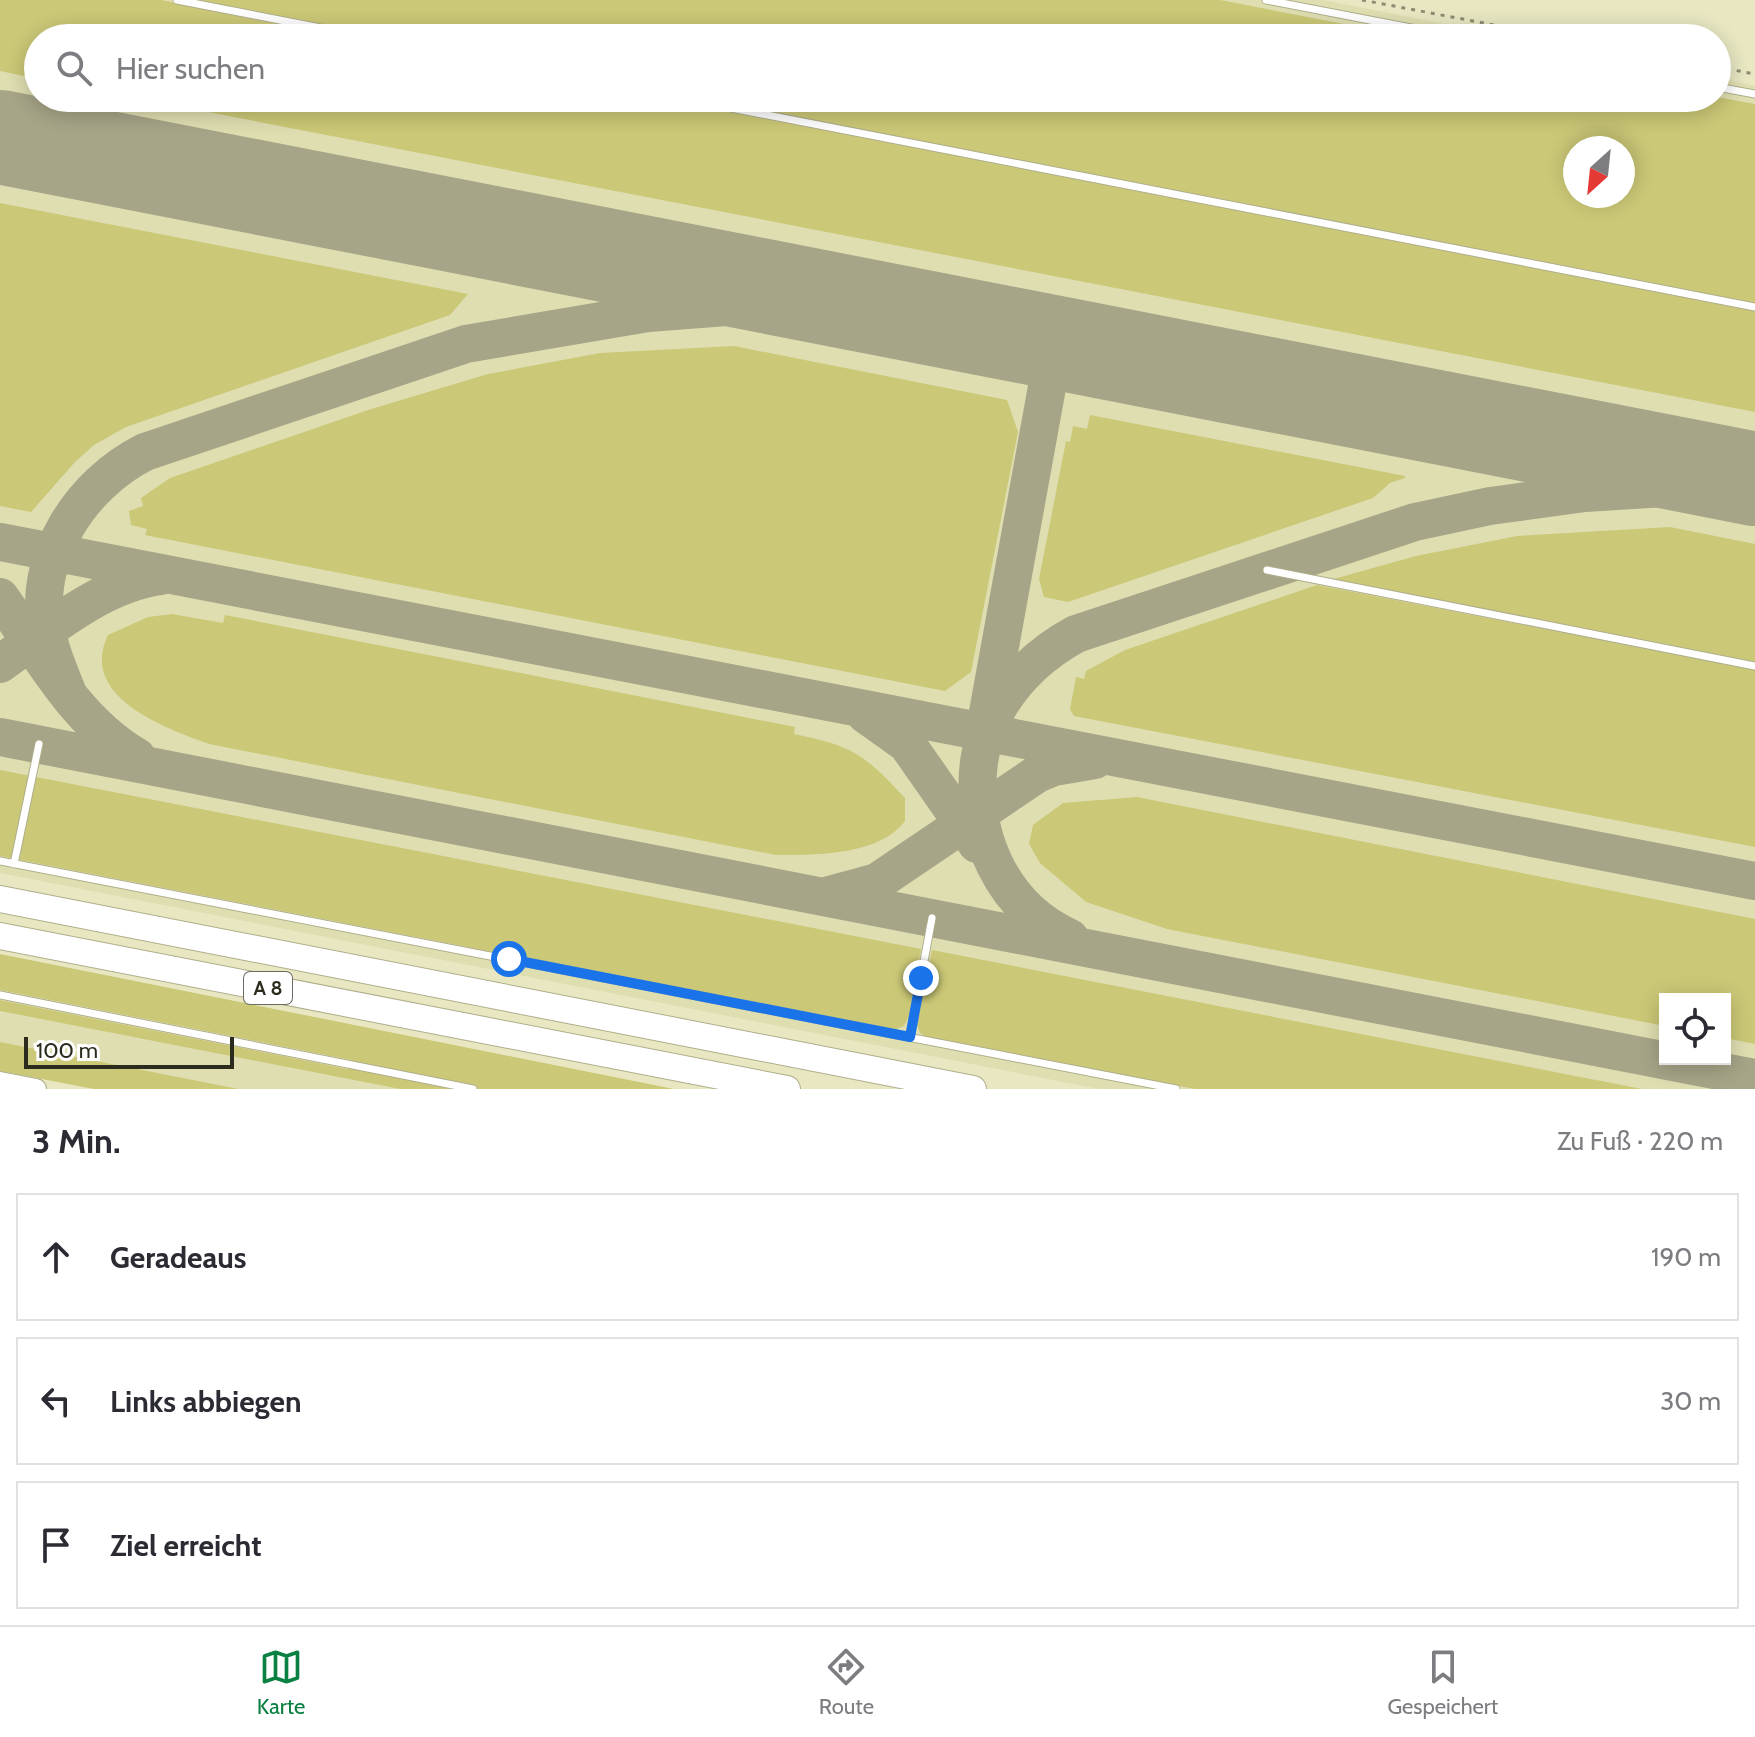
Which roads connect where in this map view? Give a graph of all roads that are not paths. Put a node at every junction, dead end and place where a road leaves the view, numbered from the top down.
1 (177, 0) edge
2 (1266, 0) edge
3 (300, 24) edge
4 (1390, 24) edge
5 (1731, 90) edge
6 (1755, 94) edge
7 (752, 112) edge
8 (1755, 307) edge
9 (1267, 570) dead end
10 (1755, 666) edge
11 (39, 744) dead end
12 (0, 861) edge
13 (14, 864) junction
14 (0, 899) edge
15 (932, 918) dead end
16 (0, 936) edge
17 (0, 995) edge
18 (910, 1037) junction
19 (0, 1082) edge
20 (36, 1089) edge
21 (473, 1089) edge
22 (787, 1089) edge
23 (973, 1089) edge
24 (1176, 1089) edge

1 - 3 lane
2 - 4 lane
5 - 6 lane
7 - 8 lane
9 - 10 lane
11 - 13 lane
12 - 13 lane
13 - 18 lane
14 - 23 highway, A 8
15 - 18 lane
16 - 22 highway, A 8
17 - 21 lane
18 - 24 lane
19 - 20 main road

